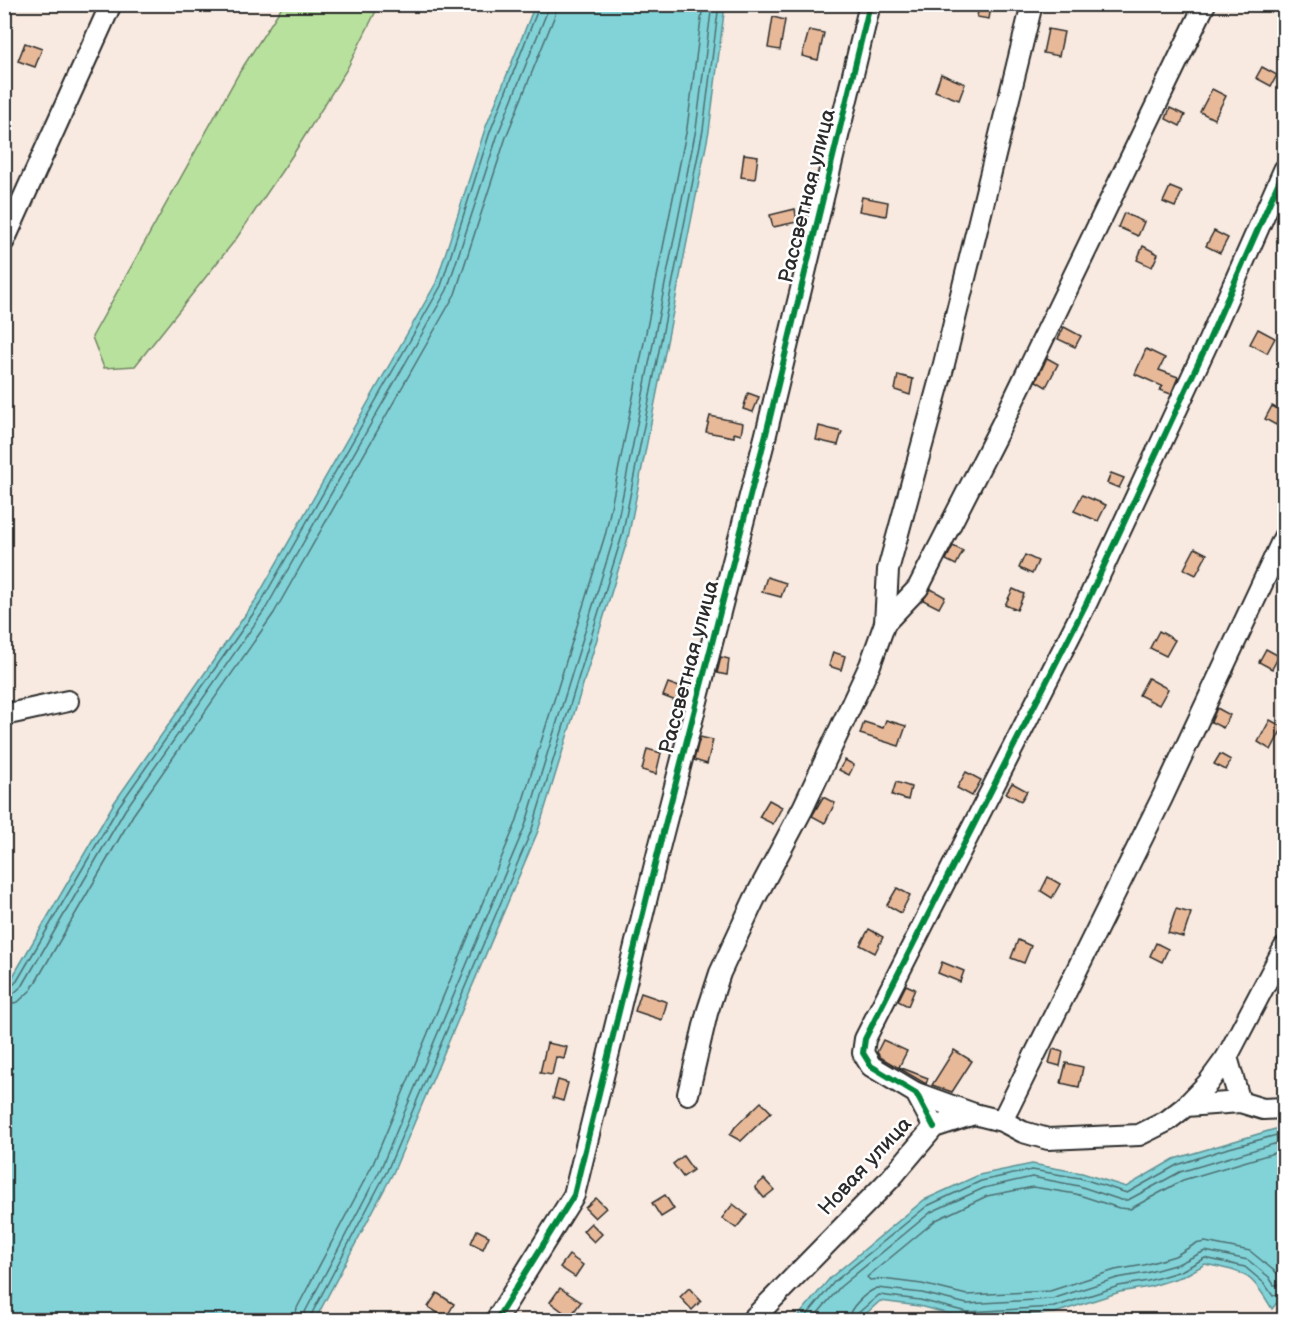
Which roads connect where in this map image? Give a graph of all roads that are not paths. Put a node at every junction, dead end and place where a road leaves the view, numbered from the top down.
1 (111, 4) edge
2 (870, 4) edge
3 (1032, 4) edge
4 (1205, 4) edge
5 (1284, 170) edge
6 (4, 241) edge
7 (1284, 537) edge
8 (885, 623) junction
9 (68, 701) dead end
10 (4, 715) edge
11 (1284, 948) edge
12 (1227, 1057) junction
13 (916, 1093) junction
14 (688, 1094) dead end
15 (1240, 1102) junction
16 (1186, 1106) junction
17 (1284, 1108) edge
18 (974, 1114) junction
19 (1002, 1121) junction
20 (934, 1127) junction
21 (496, 1320) edge
22 (752, 1320) edge

1 - 6 street
2 - 21 street, Рассветная улица
3 - 8 street
4 - 8 street
5 - 13 street
7 - 19 street
8 - 14 street
9 - 10 street
11 - 12 street
12 - 15 street
12 - 16 street
13 - 18 street
13 - 20 street
15 - 16 street
15 - 17 street
16 - 19 street
18 - 19 street
18 - 20 street, Новая улица
20 - 22 street, Новая улица

